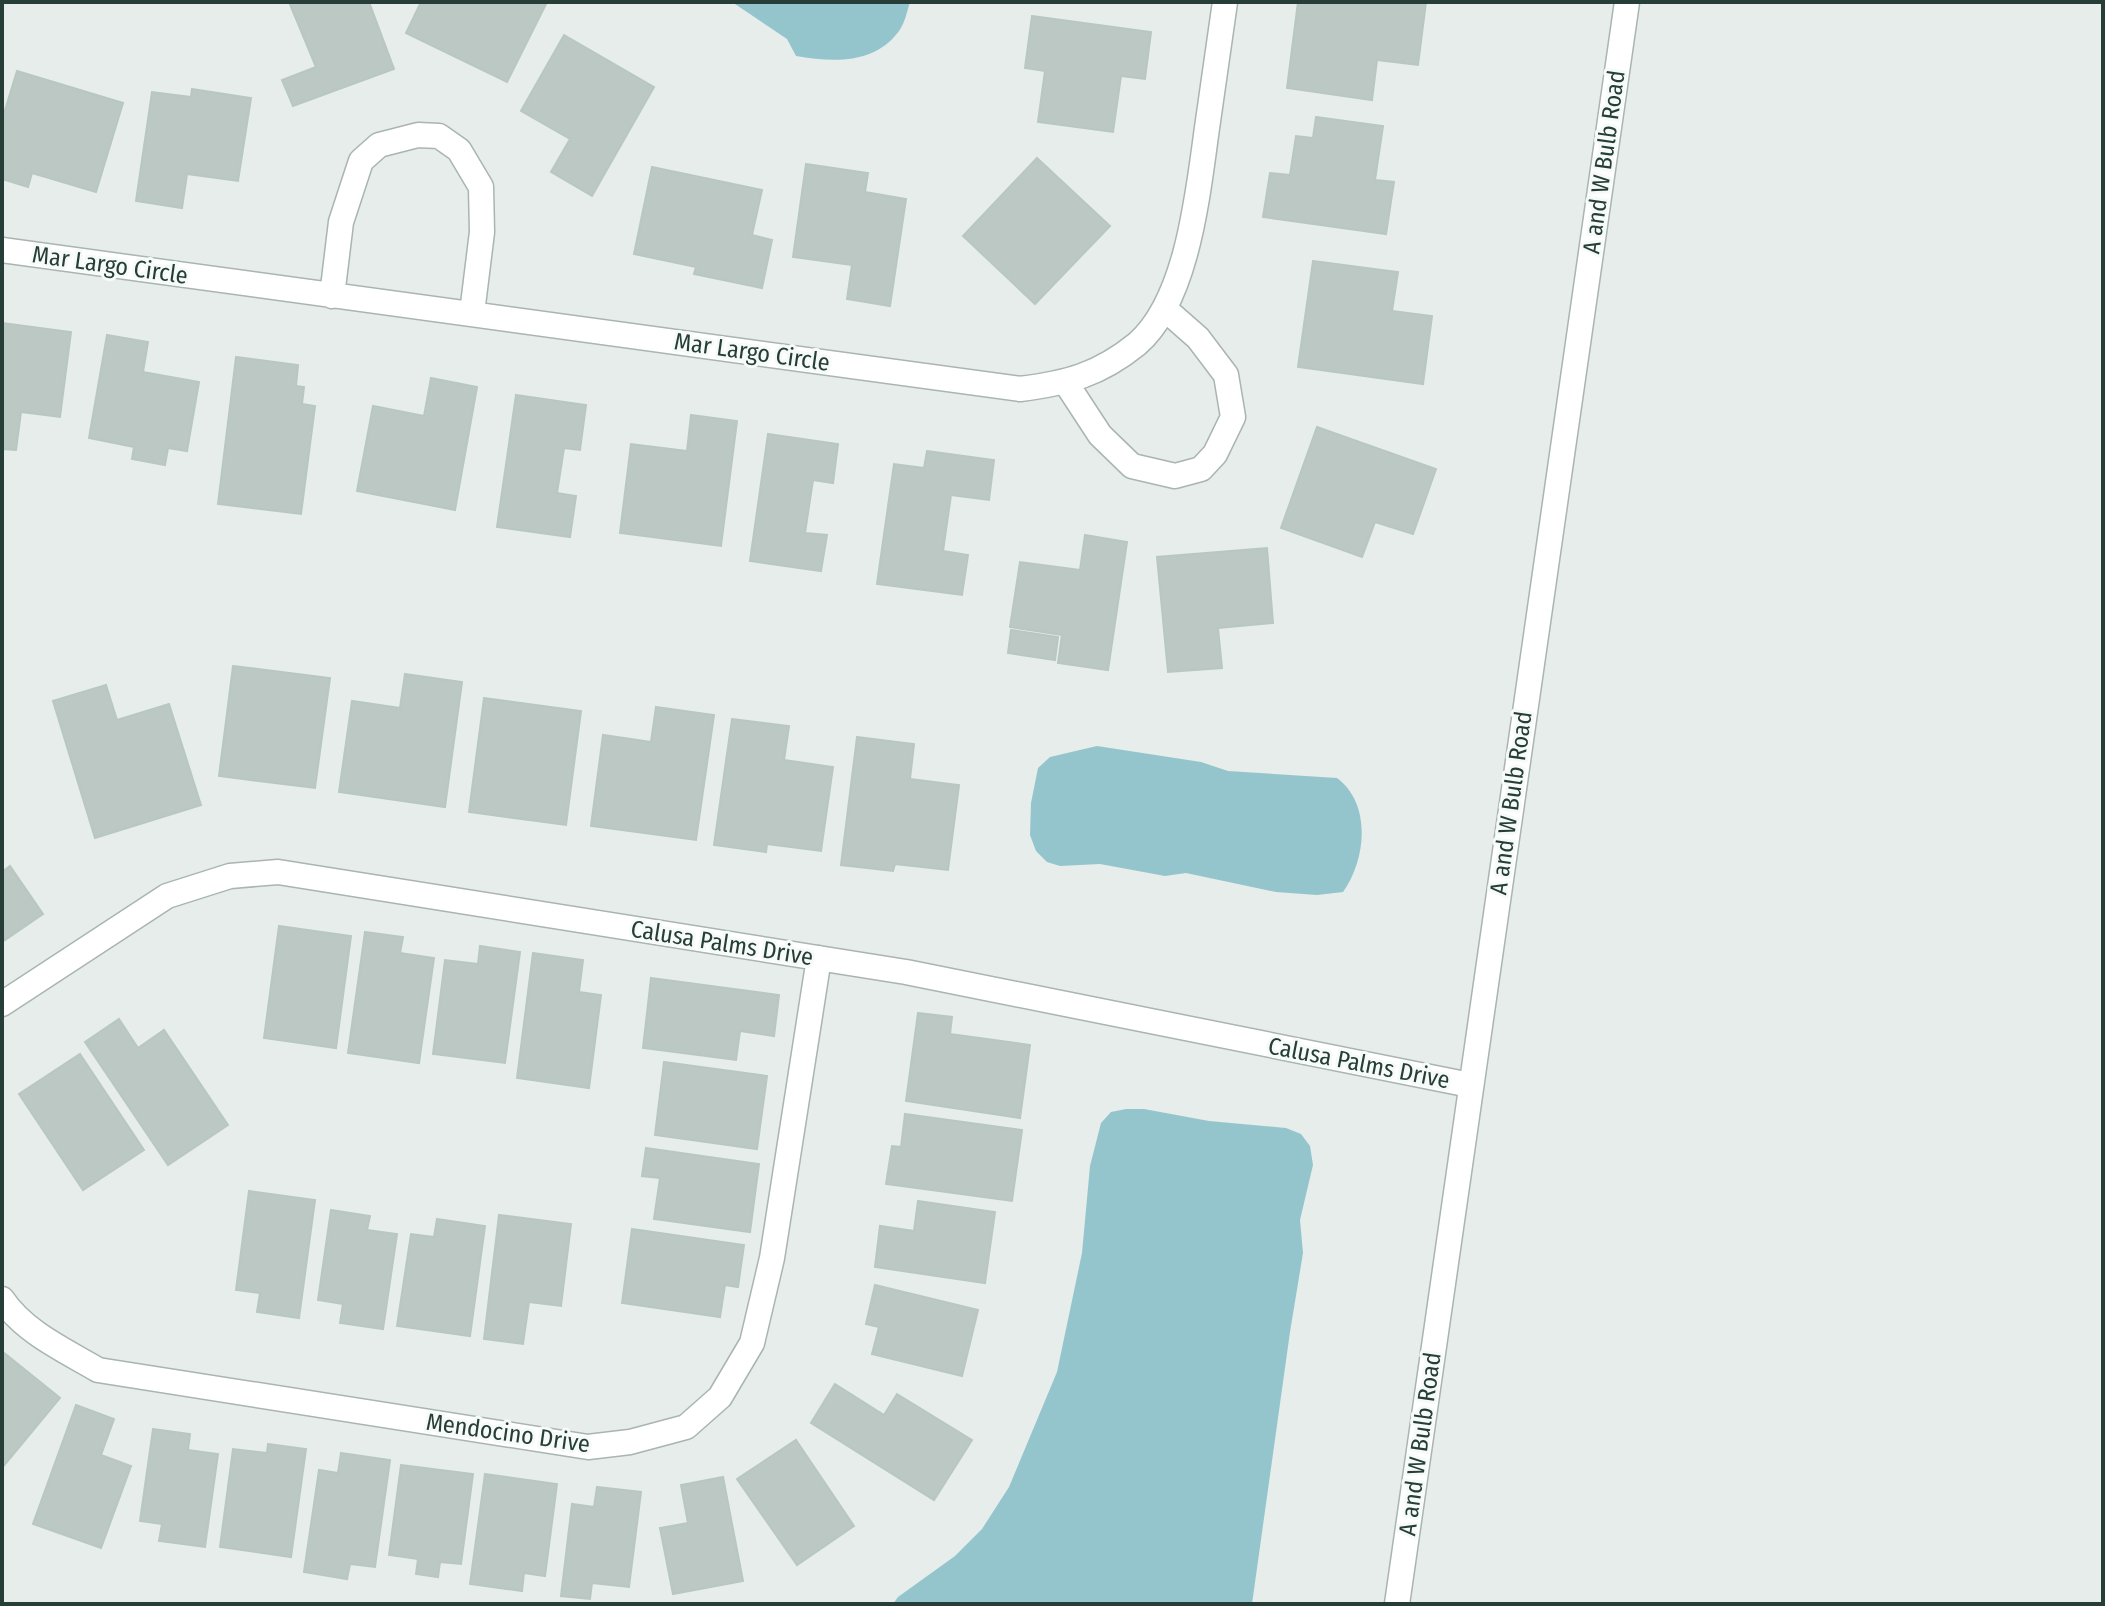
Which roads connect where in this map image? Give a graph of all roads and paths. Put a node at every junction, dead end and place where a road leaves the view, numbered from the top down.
1 (1225, 2) edge
2 (1627, 2) edge
3 (2, 250) edge
4 (332, 296) junction
5 (1165, 309) junction
6 (472, 313) junction
7 (1066, 383) junction
8 (819, 958) junction
9 (2, 1004) edge
10 (1470, 1085) junction
11 (2, 1299) edge
12 (1397, 1604) edge

1 - 5 street, Mar Largo Circle
2 - 10 street, A and W Bulb Road
3 - 4 street, Mar Largo Circle
4 - 6 street, Mar Largo Circle
4 - 6 street
5 - 7 street, Mar Largo Circle
5 - 7 street
6 - 7 street, Mar Largo Circle
8 - 9 street, Calusa Palms Drive
8 - 10 street, Calusa Palms Drive
8 - 11 street, Mendocino Drive
10 - 12 street, A and W Bulb Road

